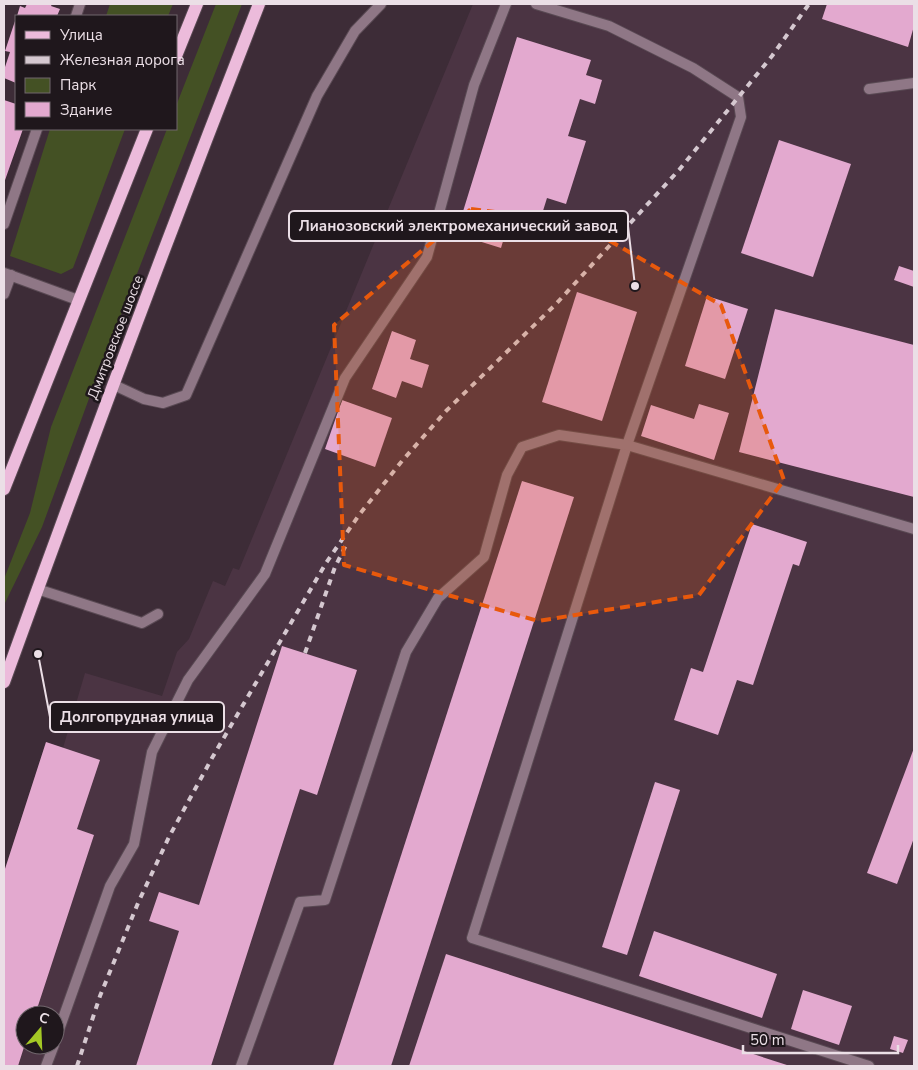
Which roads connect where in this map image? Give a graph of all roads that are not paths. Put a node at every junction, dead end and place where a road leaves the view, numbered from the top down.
1 (197, 4) edge
2 (259, 4) edge
3 (381, 4) edge
4 (506, 4) edge
5 (536, 4) edge
6 (178, 51) edge
7 (914, 83) edge
8 (869, 89) dead end
9 (37, 130) edge
10 (147, 130) edge
11 (4, 224) edge
12 (7, 274) edge
13 (4, 294) edge
14 (78, 300) junction
15 (114, 384) junction
16 (627, 445) junction
17 (4, 489) edge
18 (914, 528) edge
19 (37, 589) junction
20 (158, 614) dead end
21 (4, 682) edge
22 (65, 1013) edge
23 (242, 1066) edge
24 (869, 1066) edge

1 - 6 main road
2 - 15 main road, Дмитровское шоссе
3 - 15 lane
4 - 22 lane
5 - 16 lane
7 - 8 lane
9 - 11 lane
10 - 14 main road
12 - 13 lane
12 - 14 lane
14 - 17 main road
15 - 19 main road, Дмитровское шоссе
16 - 18 lane
16 - 23 lane
16 - 24 lane
19 - 20 lane
19 - 21 main road, Дмитровское шоссе

